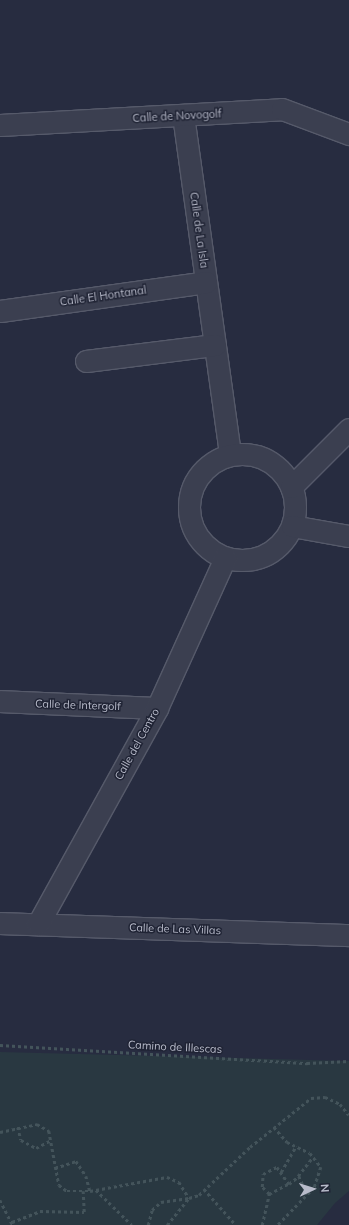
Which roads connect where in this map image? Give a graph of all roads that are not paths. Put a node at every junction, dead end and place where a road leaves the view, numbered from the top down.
1 (183, 115) junction
2 (0, 125) edge
3 (349, 134) edge
4 (206, 282) junction
5 (0, 311) edge
6 (215, 345) junction
7 (86, 361) dead end
8 (349, 429) edge
9 (230, 455) junction
10 (291, 487) junction
11 (292, 526) junction
12 (349, 536) edge
13 (225, 558) junction
14 (0, 701) edge
15 (157, 708) junction
16 (0, 923) edge
17 (38, 924) junction
18 (349, 935) edge

1 - 2 street, Calle de Novogolf
1 - 3 street, Calle de Novogolf
1 - 4 street, Calle de La Isla
4 - 5 street, Calle El Hontanal
4 - 6 street, Calle de La Isla
6 - 7 street
6 - 9 street, Calle de La Isla
8 - 10 street
9 - 10 street
9 - 13 street
10 - 11 street
11 - 12 street
11 - 13 street
13 - 15 street, Calle del Centro
14 - 15 street, Calle de Intergolf
15 - 17 street, Calle del Centro
16 - 17 street, Calle de Las Villas
17 - 18 street, Calle de Las Villas

